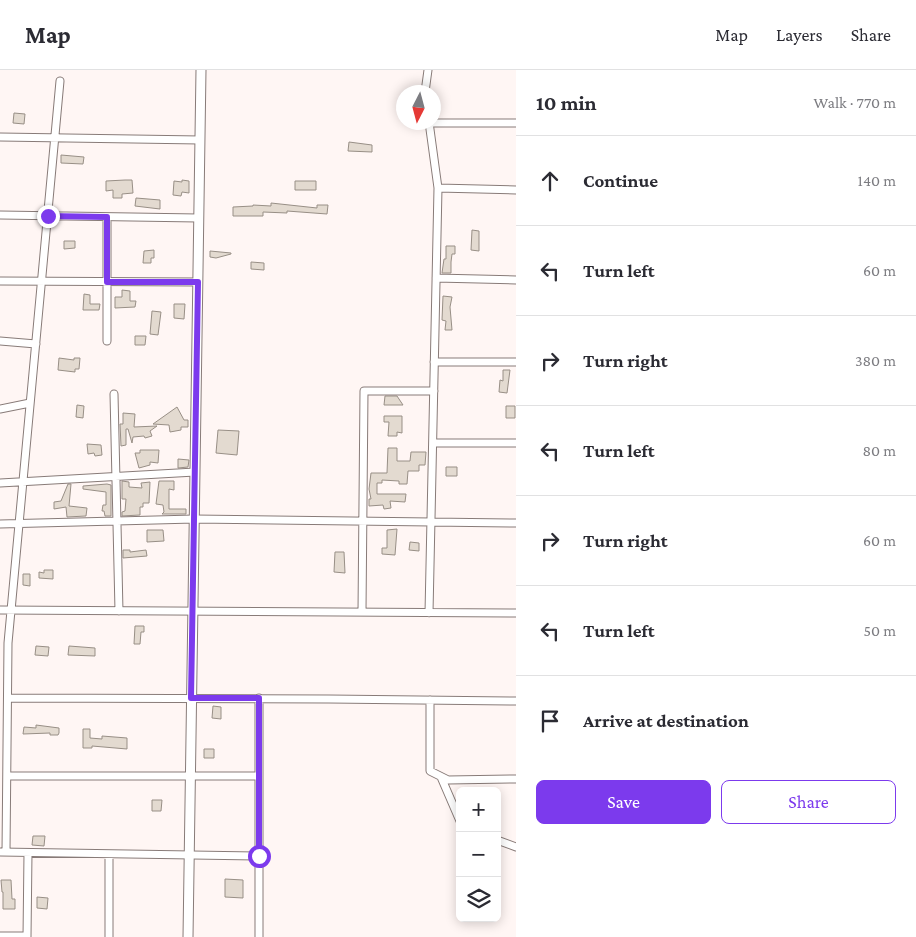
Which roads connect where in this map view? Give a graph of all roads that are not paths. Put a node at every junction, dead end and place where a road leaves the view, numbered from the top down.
1 (201, 70) edge
2 (428, 70) edge
3 (60, 81) dead end
4 (426, 85) edge
5 (441, 123) edge
6 (516, 123) edge
7 (430, 130) edge
8 (0, 137) edge
9 (55, 138) junction
10 (200, 140) junction
11 (438, 188) junction
12 (516, 190) edge
13 (0, 215) edge
14 (48, 216) junction
15 (107, 217) junction
16 (198, 218) junction
17 (436, 278) junction
18 (516, 280) edge
19 (0, 281) edge
20 (42, 281) junction
21 (107, 282) junction
22 (198, 282) junction
23 (0, 341) edge
24 (107, 341) dead end
25 (36, 344) junction
26 (434, 362) junction
27 (516, 362) edge
28 (434, 391) junction
29 (114, 394) dead end
30 (30, 403) junction
31 (0, 408) edge
32 (433, 443) junction
33 (516, 443) edge
34 (195, 472) junction
35 (116, 476) junction
36 (23, 482) junction
37 (0, 483) edge
38 (194, 519) junction
39 (117, 521) junction
40 (363, 521) junction
41 (431, 522) junction
42 (516, 523) edge
43 (0, 524) edge
44 (19, 524) junction
45 (0, 610) edge
46 (11, 610) junction
47 (119, 611) junction
48 (193, 612) junction
49 (362, 612) junction
50 (430, 613) junction
51 (516, 613) edge
52 (8, 698) junction
53 (191, 698) junction
54 (259, 698) junction
55 (430, 700) junction
56 (516, 701) edge
57 (7, 776) junction
58 (189, 776) junction
59 (259, 776) junction
60 (441, 777) junction
61 (516, 779) edge
62 (456, 812) edge
63 (501, 842) edge
64 (516, 848) edge
65 (3, 852) edge
66 (28, 853) junction
67 (109, 854) junction
68 (188, 855) junction
69 (259, 856) junction
70 (0, 936) edge
71 (27, 937) edge
72 (109, 937) edge
73 (188, 937) edge
74 (259, 937) edge

1 - 10 street
2 - 4 street
3 - 9 street
5 - 6 street
7 - 11 street
8 - 9 street
9 - 10 street
9 - 14 street
10 - 16 street
11 - 12 street
11 - 17 street
13 - 14 street
14 - 15 street
14 - 20 street
15 - 16 street
15 - 21 street
16 - 22 street
17 - 18 street
17 - 26 street
19 - 20 street
20 - 21 street
20 - 25 street
21 - 22 street
21 - 24 street
22 - 34 street
23 - 25 street
25 - 30 street
26 - 27 street
26 - 28 street
28 - 32 street
28 - 40 street
29 - 35 street
30 - 31 street
30 - 36 street
32 - 33 street
32 - 41 street
34 - 35 street
34 - 38 street
35 - 36 street
35 - 39 street
36 - 37 street
36 - 44 street
38 - 39 street
38 - 40 street
38 - 48 street
39 - 44 street
39 - 47 street
40 - 41 street
40 - 49 street
41 - 42 street
41 - 50 street
43 - 44 street
44 - 46 street
45 - 46 street
46 - 47 street
46 - 52 street
47 - 48 street
48 - 49 street
48 - 53 street
49 - 50 street
50 - 51 street
52 - 53 street
52 - 57 street
53 - 54 street
53 - 58 street
54 - 55 street
54 - 59 street
55 - 56 street
55 - 60 street
57 - 58 street
57 - 65 street
58 - 59 street
58 - 68 street
59 - 69 street
60 - 61 street
60 - 62 street
63 - 64 street
65 - 66 street
66 - 67 street
66 - 71 street
67 - 68 street
67 - 72 street
68 - 69 street
68 - 73 street
69 - 74 street
70 - 71 street

